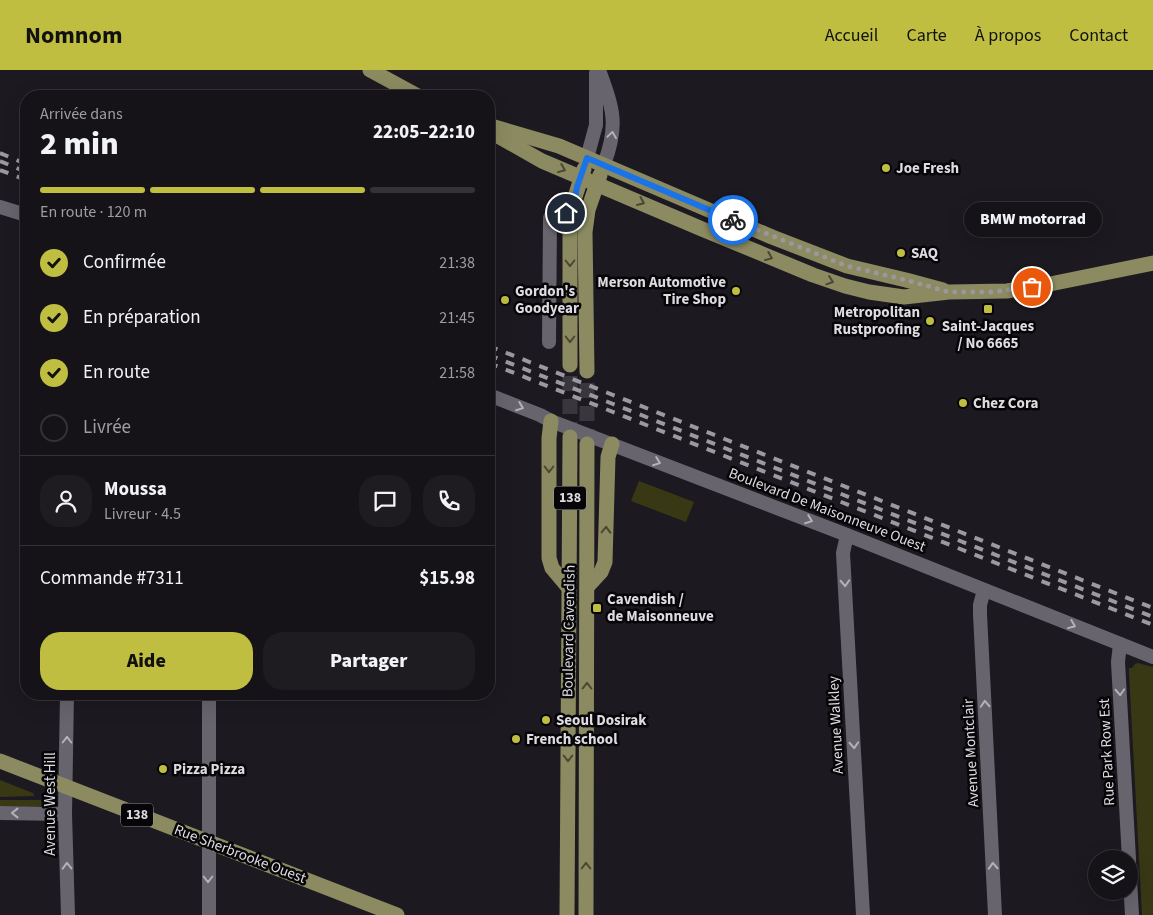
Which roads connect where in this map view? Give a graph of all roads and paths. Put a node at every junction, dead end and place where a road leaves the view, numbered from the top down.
1 (370, 70) edge
2 (598, 70) edge
3 (407, 90) edge
4 (495, 127) edge
5 (495, 135) edge
6 (587, 158) junction
7 (604, 164) junction
8 (581, 177) junction
9 (596, 183) junction
10 (0, 207) edge
11 (20, 213) edge
12 (572, 214) junction
13 (1153, 263) edge
14 (949, 292) junction
15 (549, 342) dead end
16 (570, 365) tunnel mouth
17 (587, 371) tunnel mouth
18 (495, 396) edge
19 (551, 420) junction
20 (570, 437) tunnel mouth
21 (599, 443) junction
22 (847, 535) junction
23 (588, 586) junction
24 (568, 587) junction
25 (984, 590) junction
26 (1120, 644) junction
27 (1153, 657) edge
28 (67, 700) edge
29 (208, 700) edge
30 (0, 761) edge
31 (66, 787) junction
32 (0, 813) edge
33 (65, 814) junction
34 (208, 842) junction
35 (1128, 850) edge
36 (1131, 900) edge
37 (68, 915) edge
38 (209, 915) edge
39 (397, 915) edge
40 (567, 915) edge
41 (586, 915) edge
42 (863, 915) edge
43 (995, 915) edge
44 (1132, 915) edge

1 - 3 main road
2 - 6 street
7 -> 2 street
4 - 6 main road
5 -> 8 main road
6 - 7 main road
6 - 8 main road
7 - 9 main road
7 - 14 main road
8 - 9 main road
8 - 12 main road
9 -> 14 main road
9 - 17 main road
10 - 11 street
12 - 15 street
12 -> 16 main road
13 - 14 main road
18 -> 19 street, Boulevard De Maisonneuve Ouest
19 - 21 street, Boulevard De Maisonneuve Ouest
19 -> 24 main road
20 - 24 main road, Boulevard Cavendish / 138
21 -> 22 street, Boulevard De Maisonneuve Ouest
21 - 23 main road, Boulevard Cavendish / 138
23 -> 21 main road
22 - 25 street, Boulevard De Maisonneuve Ouest
22 -> 42 street, Avenue Walkley
41 -> 23 main road, Boulevard Cavendish / 138
24 -> 40 main road, Boulevard Cavendish / 138
25 -> 26 street, Boulevard De Maisonneuve Ouest
43 -> 25 street, Avenue Montclair
26 - 27 street, Boulevard De Maisonneuve Ouest
26 -> 35 street, Rue Park Row Est
31 -> 28 street, Avenue West Hill
29 - 34 street
30 - 31 main road, Rue Sherbrooke Ouest / 138
31 - 33 street, Avenue West Hill
31 - 34 main road, Rue Sherbrooke Ouest / 138
33 -> 32 street
37 -> 33 street, Avenue West Hill
34 -> 38 street
34 - 39 main road, Rue Sherbrooke Ouest / 138
36 - 44 street, Rue Park Row Est

